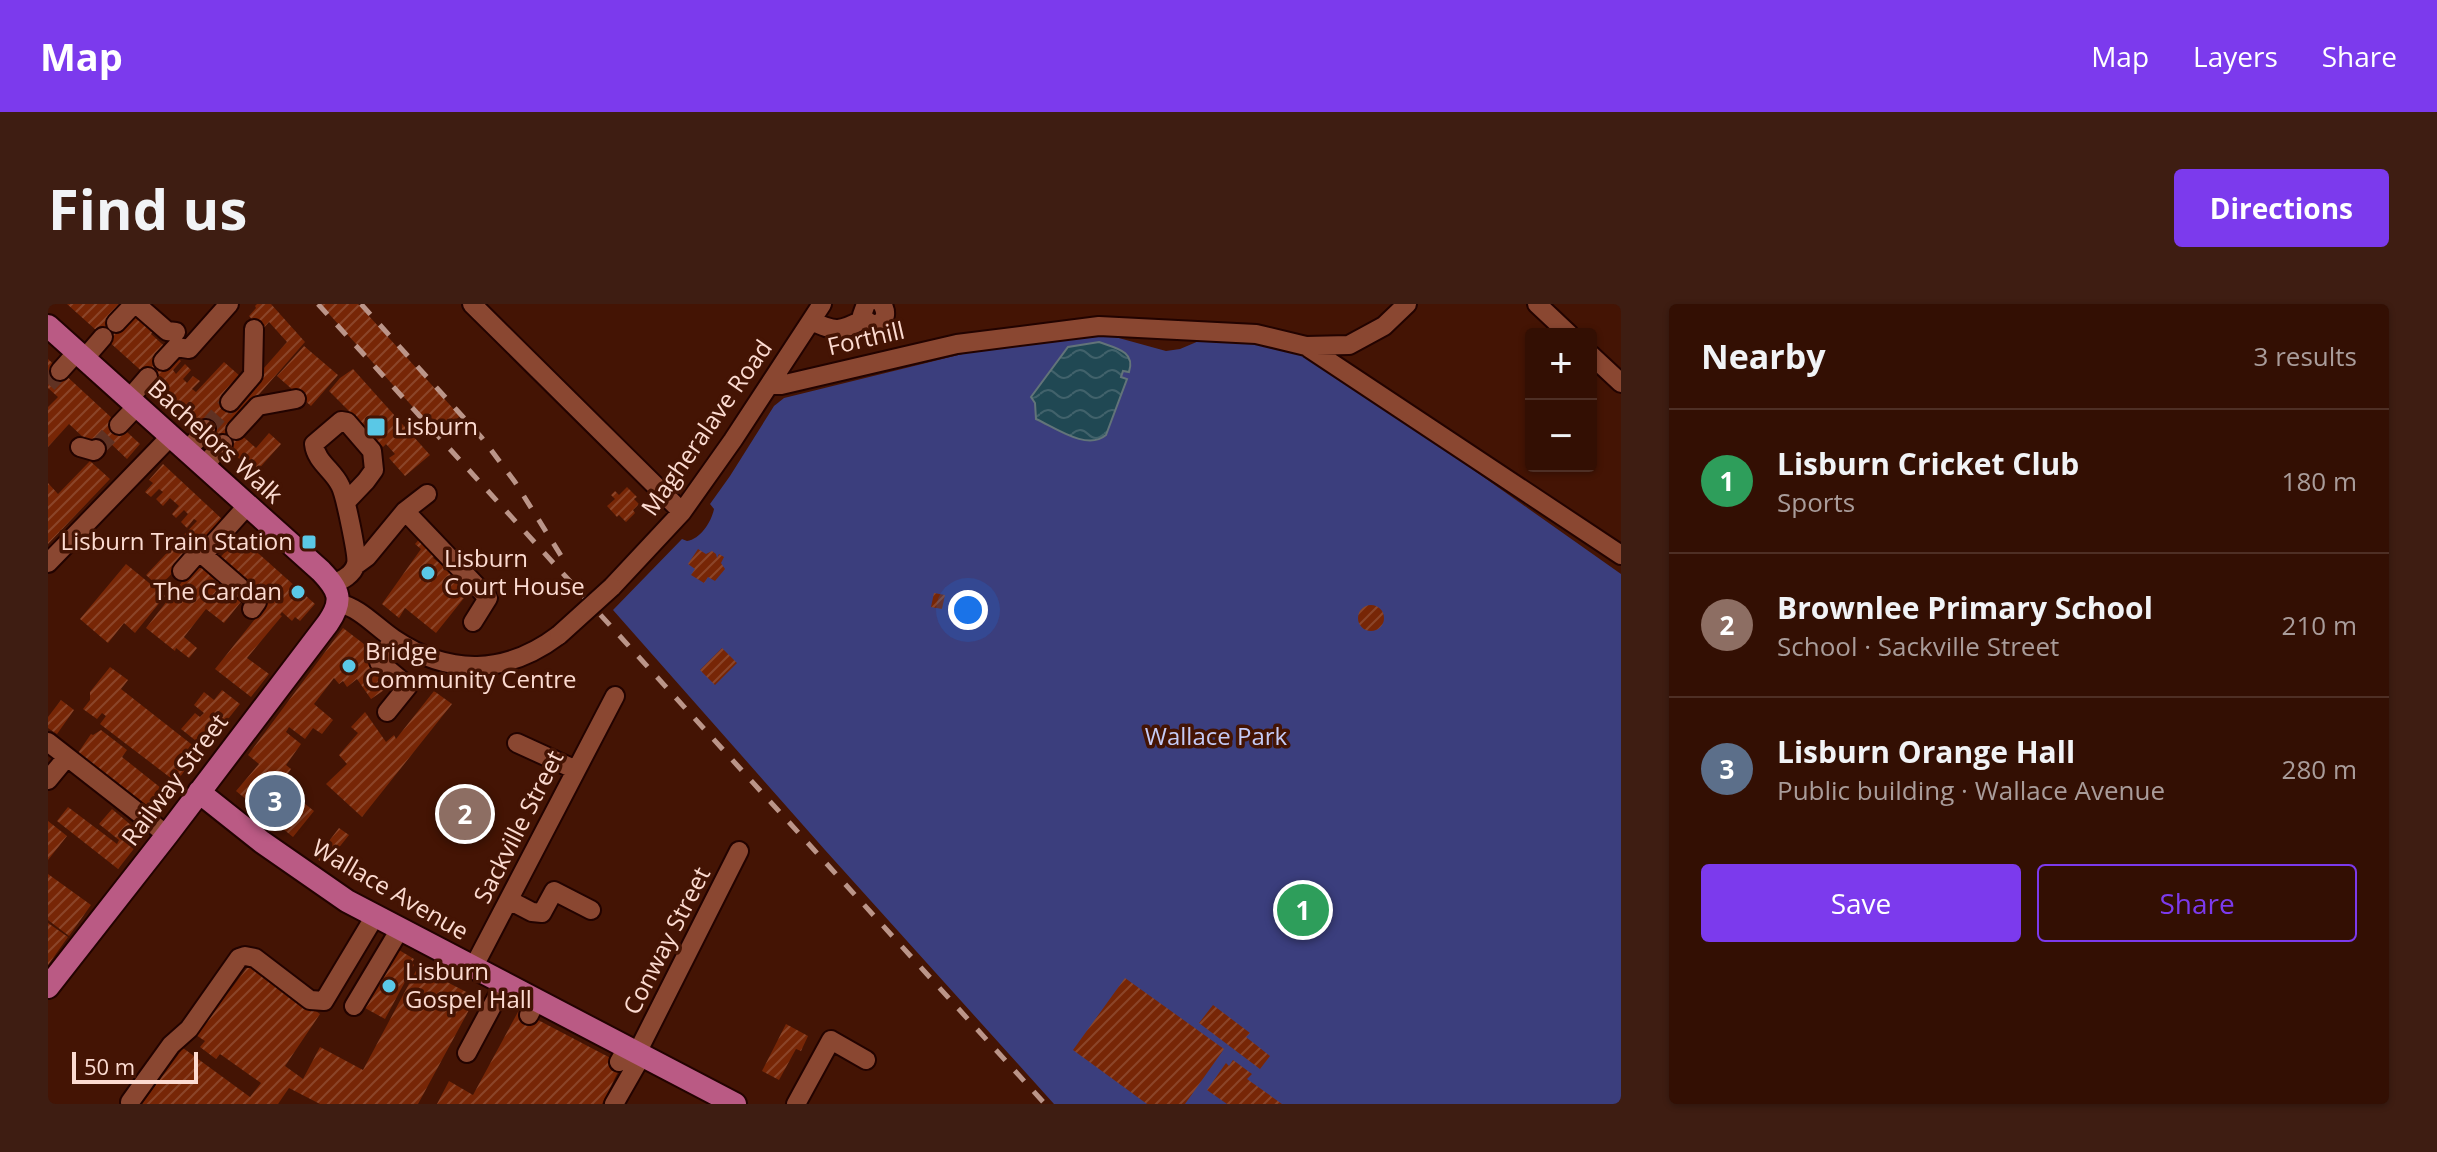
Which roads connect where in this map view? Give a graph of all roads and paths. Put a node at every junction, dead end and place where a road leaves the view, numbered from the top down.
1 (135, 304) edge
2 (229, 304) edge
3 (472, 304) edge
4 (822, 304) edge
5 (882, 304) edge
6 (1407, 304) edge
7 (1537, 304) edge
8 (865, 312) edge
9 (811, 321) junction
10 (48, 326) edge
11 (1563, 328) edge
12 (254, 329) dead end
13 (176, 332) dead end
14 (1306, 346) junction
15 (80, 355) junction
16 (163, 361) dead end
17 (1597, 361) edge
18 (60, 371) tunnel mouth
19 (148, 377) dead end
20 (1621, 383) edge
21 (770, 385) junction
22 (296, 399) dead end
23 (133, 402) junction
24 (230, 402) tunnel mouth
25 (119, 425) tunnel mouth
26 (206, 429) tunnel mouth
27 (187, 451) junction
28 (427, 494) dead end
29 (346, 502) dead end
30 (247, 506) junction
31 (405, 511) junction
32 (682, 512) junction
33 (203, 555) junction
34 (1621, 555) edge
35 (48, 563) edge
36 (182, 571) dead end
37 (347, 587) junction
38 (252, 609) dead end
39 (473, 622) dead end
40 (393, 639) junction
41 (612, 702) dead end
42 (387, 712) dead end
43 (48, 742) edge
44 (517, 743) dead end
45 (67, 757) junction
46 (576, 770) junction
47 (48, 780) edge
48 (199, 792) junction
49 (167, 835) junction
50 (739, 851) dead end
51 (509, 900) junction
52 (591, 910) dead end
53 (375, 916) junction
54 (400, 929) junction
55 (473, 968) junction
56 (504, 984) junction
57 (48, 987) edge
58 (354, 1006) dead end
59 (467, 1053) dead end
60 (631, 1055) junction
61 (866, 1060) dead end
62 (130, 1102) dead end
63 (614, 1104) edge
64 (735, 1104) edge
65 (796, 1104) edge

1 - 13 street
1 - 15 street
2 - 16 street
3 - 32 street
4 - 9 street, Magheralave Road
5 - 8 street
6 - 14 street, Forthill
7 - 11 street
8 - 9 street
9 - 21 street, Magheralave Road
10 - 15 main road, Bachelors Walk
12 - 24 street
14 - 21 street, Forthill
14 - 34 street, Forthill
15 - 18 street
15 - 23 main road, Bachelors Walk
17 - 20 street
19 - 23 street
21 - 32 street, Magheralave Road
22 - 27 street
23 - 25 street
23 - 27 main road, Bachelors Walk
26 - 27 street
27 - 30 main road, Bachelors Walk
27 - 35 street
28 - 31 street
29 - 37 street
30 - 33 street
30 - 37 main road, Bachelors Walk
31 - 37 street
31 - 39 street
32 - 40 street, Magheralave Road, bridge
33 - 36 street
33 - 38 street
37 - 40 street, Magheralave Road
37 - 48 main road, Railway Street
40 - 42 street
41 - 46 street, Sackville Street
43 - 45 street
44 - 46 street
45 - 47 street
45 - 49 street
46 - 51 street, Sackville Street
48 - 49 main road, Railway Street
48 - 53 main road, Wallace Avenue
49 - 57 main road, Railway Street
50 - 60 street, Conway Street
51 - 52 street
51 - 55 street, Sackville Street
53 - 54 main road, Wallace Avenue
53 - 62 street
54 - 55 main road, Wallace Avenue
54 - 58 street
55 - 56 main road, Wallace Avenue
56 - 59 street
56 - 60 main road, Wallace Avenue
60 - 63 street, Conway Street
60 - 64 main road, Wallace Avenue
61 - 65 street

